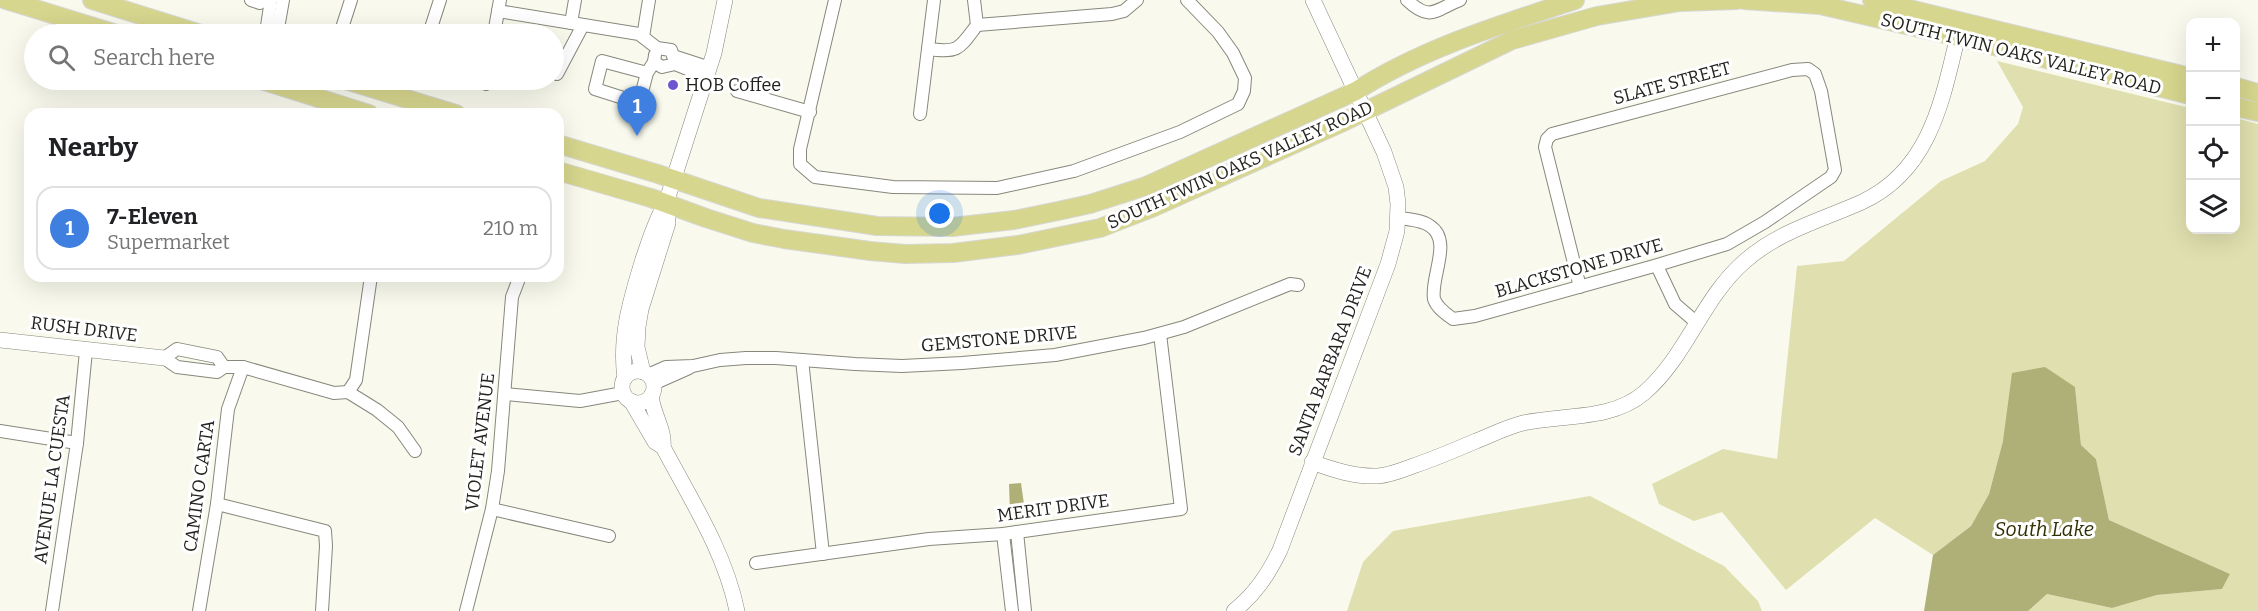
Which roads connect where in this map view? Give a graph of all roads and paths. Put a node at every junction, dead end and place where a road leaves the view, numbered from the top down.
1 (6, 0) edge
2 (92, 0) edge
3 (283, 0) edge
4 (351, 0) edge
5 (440, 0) edge
6 (575, 0) edge
7 (649, 0) edge
8 (725, 0) edge
9 (835, 0) edge
10 (934, 0) edge
11 (974, 0) edge
12 (1137, 0) edge
13 (1187, 0) edge
14 (1313, 0) edge
15 (1407, 0) edge
16 (1460, 0) edge
17 (1575, 0) edge
18 (1737, 0) edge
19 (1744, 0) edge
20 (1872, 0) edge
21 (260, 1) edge
22 (499, 5) edge
23 (84, 24) edge
24 (169, 24) edge
25 (266, 24) edge
26 (279, 24) edge
27 (344, 24) edge
28 (432, 24) edge
29 (496, 24) edge
30 (577, 24) junction
31 (977, 25) junction
32 (1960, 29) junction
33 (642, 37) junction
34 (657, 48) junction
35 (928, 50) junction
36 (564, 56) edge
37 (654, 62) junction
38 (708, 72) junction
39 (647, 73) junction
40 (2186, 75) edge
41 (2240, 88) edge
42 (293, 90) edge
43 (378, 90) edge
44 (737, 91) dead end
45 (1356, 91) junction
46 (2258, 93) edge
47 (2186, 94) edge
48 (350, 108) edge
49 (436, 108) edge
50 (2240, 108) edge
51 (1364, 111) junction
52 (810, 112) junction
53 (2258, 112) edge
54 (920, 114) dead end
55 (564, 146) edge
56 (564, 173) edge
57 (1831, 177) joint
58 (673, 179) junction
59 (666, 203) junction
60 (1398, 218) junction
61 (1657, 266) junction
62 (370, 282) edge
63 (518, 282) edge
64 (1298, 285) dead end
65 (1580, 287) junction
66 (1697, 323) junction
67 (1160, 334) junction
68 (0, 340) edge
69 (86, 351) junction
70 (204, 354) junction
71 (164, 358) junction
72 (802, 360) junction
73 (224, 366) junction
74 (243, 367) junction
75 (201, 370) junction
76 (649, 382) junction
77 (626, 391) junction
78 (348, 392) junction
79 (505, 394) junction
80 (0, 431) edge
81 (77, 443) junction
82 (663, 447) junction
83 (415, 451) dead end
84 (1312, 462) junction
85 (217, 504) junction
86 (492, 509) junction
87 (1017, 532) junction
88 (1003, 534) junction
89 (609, 536) dead end
90 (823, 554) junction
91 (1020, 561) junction
92 (756, 563) dead end
93 (1006, 563) junction
94 (52, 611) edge
95 (199, 611) edge
96 (322, 611) edge
97 (466, 611) edge
98 (737, 611) edge
99 (1012, 611) edge
100 (1025, 611) edge
101 (1234, 611) edge

1 - 23 main road
2 - 24 main road
3 - 26 street
4 - 27 street
5 - 28 street
6 - 30 street
7 - 33 street
8 - 38 street
9 - 52 street
10 - 35 street
11 - 31 street
12 - 31 street
13 - 52 street
14 - 45 street, SANTA BARBARA DRIVE
15 - 16 street
17 - 45 main road, SOUTH TWIN OAKS VALLEY ROAD
18 - 51 main road, SOUTH TWIN OAKS VALLEY ROAD
19 - 32 main road, SOUTH TWIN OAKS VALLEY ROAD
20 - 32 main road, SOUTH TWIN OAKS VALLEY ROAD
21 - 25 street
22 - 29 street
22 - 30 street
30 - 33 street
30 - 36 street
31 - 35 street
32 - 40 main road, SOUTH TWIN OAKS VALLEY ROAD
32 - 47 main road, SOUTH TWIN OAKS VALLEY ROAD
32 - 66 street
33 - 34 street
34 - 37 street
34 - 38 street
35 - 54 street
37 - 38 street
37 - 39 street
38 - 58 street
39 - 39 street
41 - 46 main road
42 - 48 main road
43 - 49 main road
44 - 52 street
45 - 51 street, SANTA BARBARA DRIVE
45 - 58 main road, SOUTH TWIN OAKS VALLEY ROAD
50 - 53 main road
51 - 59 main road, SOUTH TWIN OAKS VALLEY ROAD
51 - 60 street, SANTA BARBARA DRIVE
55 - 58 main road, SOUTH TWIN OAKS VALLEY ROAD
56 - 59 main road, SOUTH TWIN OAKS VALLEY ROAD
57 - 61 street, BLACKSTONE DRIVE
57 - 65 street, SLATE STREET
58 - 59 street
59 - 76 street
59 - 77 street
60 - 65 street, BLACKSTONE DRIVE
60 - 84 street, SANTA BARBARA DRIVE
61 - 65 street, BLACKSTONE DRIVE
61 - 66 street
62 - 78 street
63 - 79 street, VIOLET AVENUE
64 - 67 street, GEMSTONE DRIVE
66 - 84 street
67 - 72 street, GEMSTONE DRIVE
67 - 87 street, MERIT DRIVE
68 - 69 street, RUSH DRIVE
69 - 71 street, RUSH DRIVE
69 - 81 street, AVENUE LA CUESTA
70 - 71 street, RUSH DRIVE
70 - 73 street, RUSH DRIVE
70 - 75 street
71 - 75 street, RUSH DRIVE
72 - 76 street, GEMSTONE DRIVE
72 - 90 street
73 - 74 street, RUSH DRIVE
73 - 75 street, RUSH DRIVE
74 - 78 street, RUSH DRIVE
74 - 85 street, CAMINO CARTA
76 - 77 street
76 - 77 street
76 - 82 street
77 - 79 street
77 - 82 street
78 - 83 street
79 - 86 street, VIOLET AVENUE
80 - 81 street
81 - 94 street, AVENUE LA CUESTA
82 - 98 street
84 - 101 street, SANTA BARBARA DRIVE
85 - 95 street, CAMINO CARTA
85 - 96 street
86 - 89 street
86 - 97 street, VIOLET AVENUE
87 - 88 street, MERIT DRIVE
87 - 91 street
88 - 90 street, MERIT DRIVE
88 - 93 street
90 - 92 street, MERIT DRIVE
91 - 93 street
91 - 100 street
93 - 99 street

